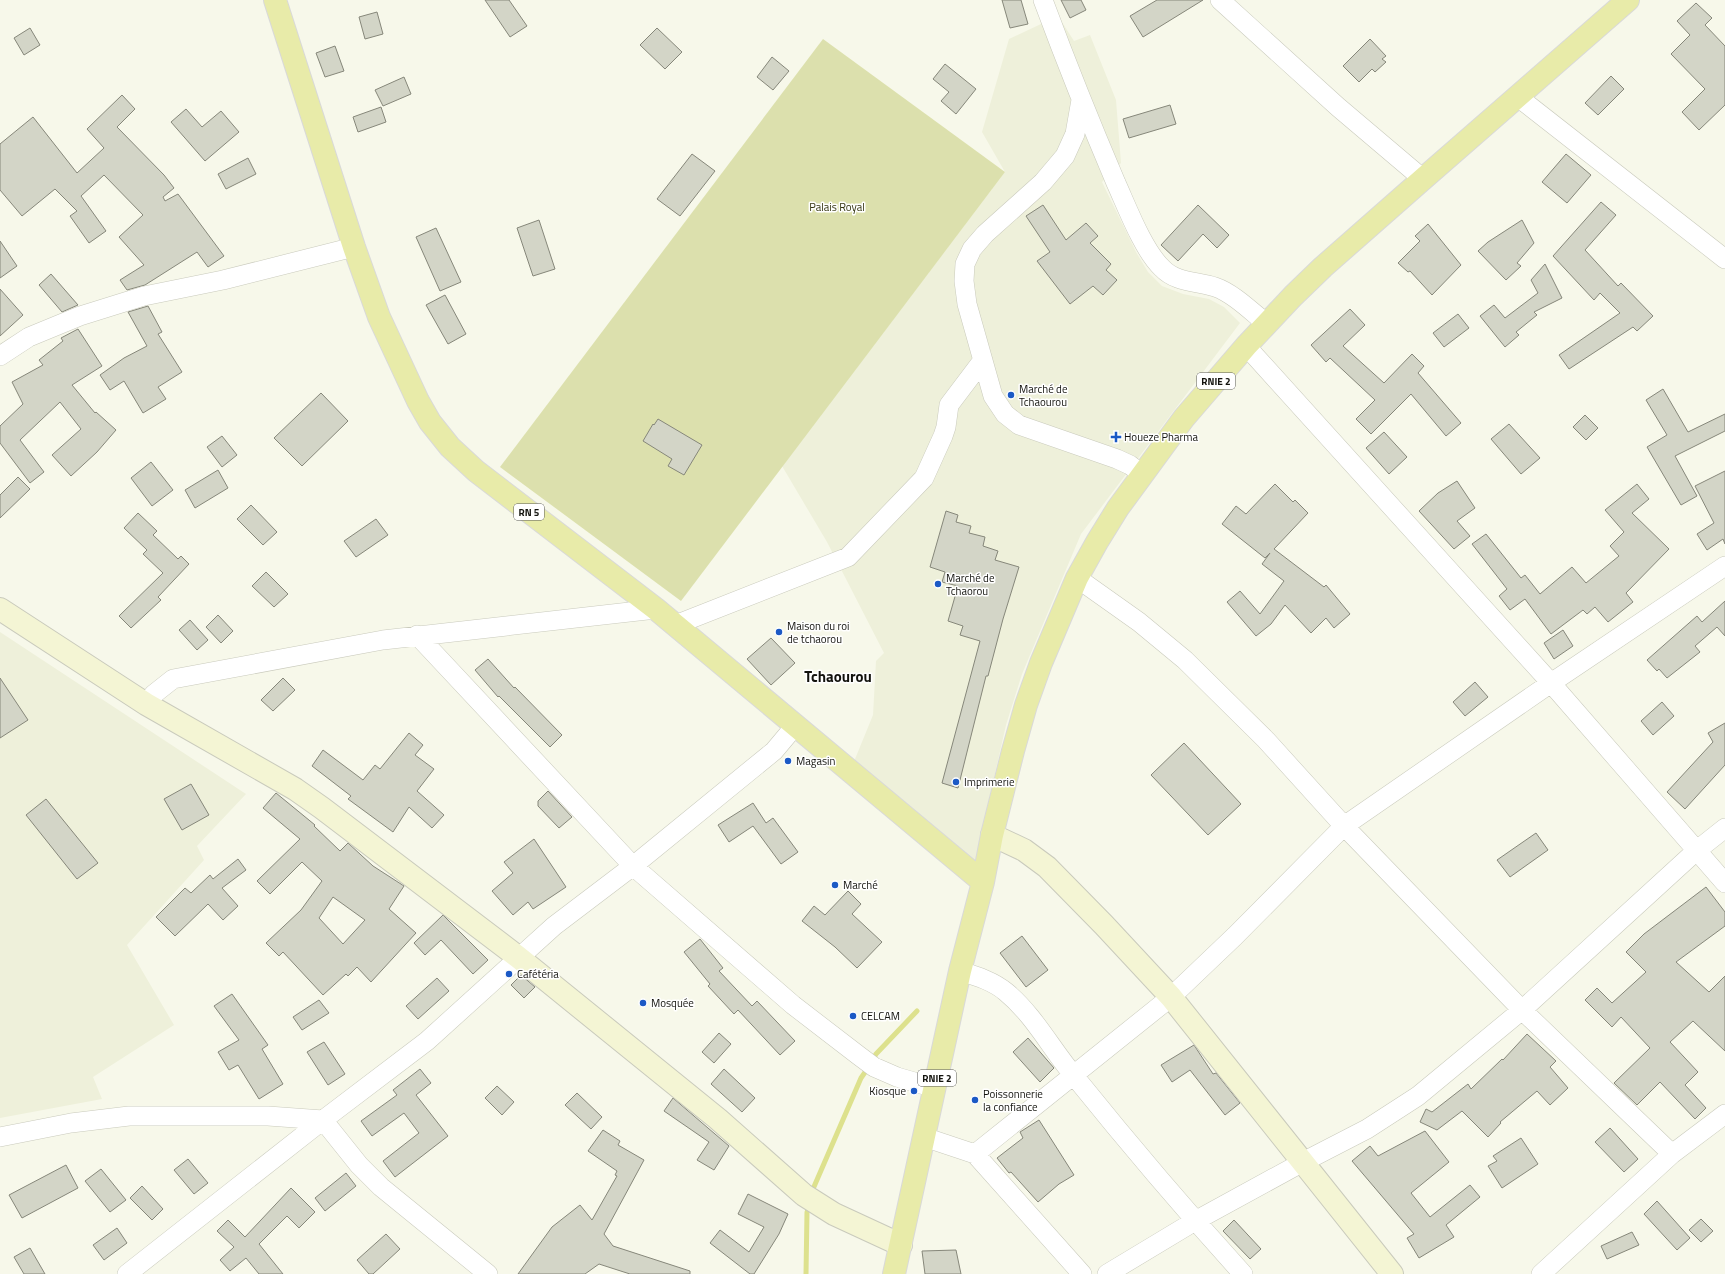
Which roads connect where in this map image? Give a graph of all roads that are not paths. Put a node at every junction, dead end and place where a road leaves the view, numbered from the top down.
1 (275, 0) edge
2 (1043, 0) edge
3 (1220, 0) edge
4 (1628, 0) edge
5 (1518, 97) junction
6 (1081, 100) junction
7 (1423, 179) junction
8 (354, 247) junction
9 (1725, 259) edge
10 (1267, 324) junction
11 (1246, 346) junction
12 (0, 356) edge
13 (983, 360) junction
14 (1142, 474) junction
15 (1725, 566) edge
16 (1077, 578) junction
17 (0, 609) edge
18 (656, 609) junction
19 (675, 625) junction
20 (417, 635) junction
21 (1551, 683) junction
22 (146, 704) junction
23 (795, 726) junction
24 (1344, 826) junction
25 (1725, 828) edge
26 (992, 835) junction
27 (1696, 851) junction
28 (633, 866) junction
29 (983, 882) junction
30 (1725, 882) edge
31 (518, 957) junction
32 (960, 971) junction
33 (1171, 997) junction
34 (1522, 1010) junction
35 (1074, 1076) junction
36 (935, 1088) junction
37 (1725, 1114) edge
38 (323, 1120) junction
39 (0, 1137) edge
40 (924, 1137) junction
41 (975, 1154) junction
42 (1672, 1154) junction
43 (1303, 1162) junction
44 (1195, 1221) junction
45 (901, 1245) junction
46 (127, 1274) edge
47 (488, 1274) edge
48 (894, 1274) edge
49 (1082, 1274) edge
50 (1107, 1274) edge
51 (1243, 1274) edge
52 (1392, 1274) edge
53 (1541, 1274) edge

1 - 8 main road, RN 5
2 - 6 street
3 - 7 street
4 - 5 main road, RNIE 2
5 - 7 main road, RNIE 2
5 - 9 street
6 - 10 street
6 - 13 street
7 - 10 main road, RNIE 2
8 - 12 street
8 - 18 main road, RN 5
10 - 11 main road, RNIE 2
11 - 14 main road, RNIE 2
11 - 21 street
13 - 14 street
13 - 19 street
14 - 16 main road, RNIE 2
15 - 21 street
16 - 24 street
16 - 26 main road, RNIE 2
17 - 22 street
18 - 19 main road, RN 5
18 - 20 street
19 - 23 main road, RN 5
20 - 22 street
20 - 28 street
21 - 24 street
21 - 27 street
22 - 31 street
23 - 28 street
23 - 29 main road, RN 5
24 - 33 street
24 - 34 street
25 - 27 street
26 - 29 main road, RNIE 2
26 - 33 street
27 - 30 street
27 - 34 street
28 - 31 street
28 - 36 street
29 - 32 main road, RNIE 2
31 - 38 street
31 - 45 street
32 - 35 street
32 - 36 main road, RNIE 2
33 - 35 street
33 - 43 street
34 - 42 street
34 - 43 street
35 - 41 street
35 - 44 street
36 - 40 main road, RNIE 2
37 - 42 street
38 - 39 street
38 - 46 street
38 - 47 street
40 - 41 street
40 - 45 main road, RNIE 2
41 - 49 street
42 - 53 street
43 - 44 street
43 - 52 street
44 - 50 street
44 - 51 street
45 - 48 main road, RNIE 2

